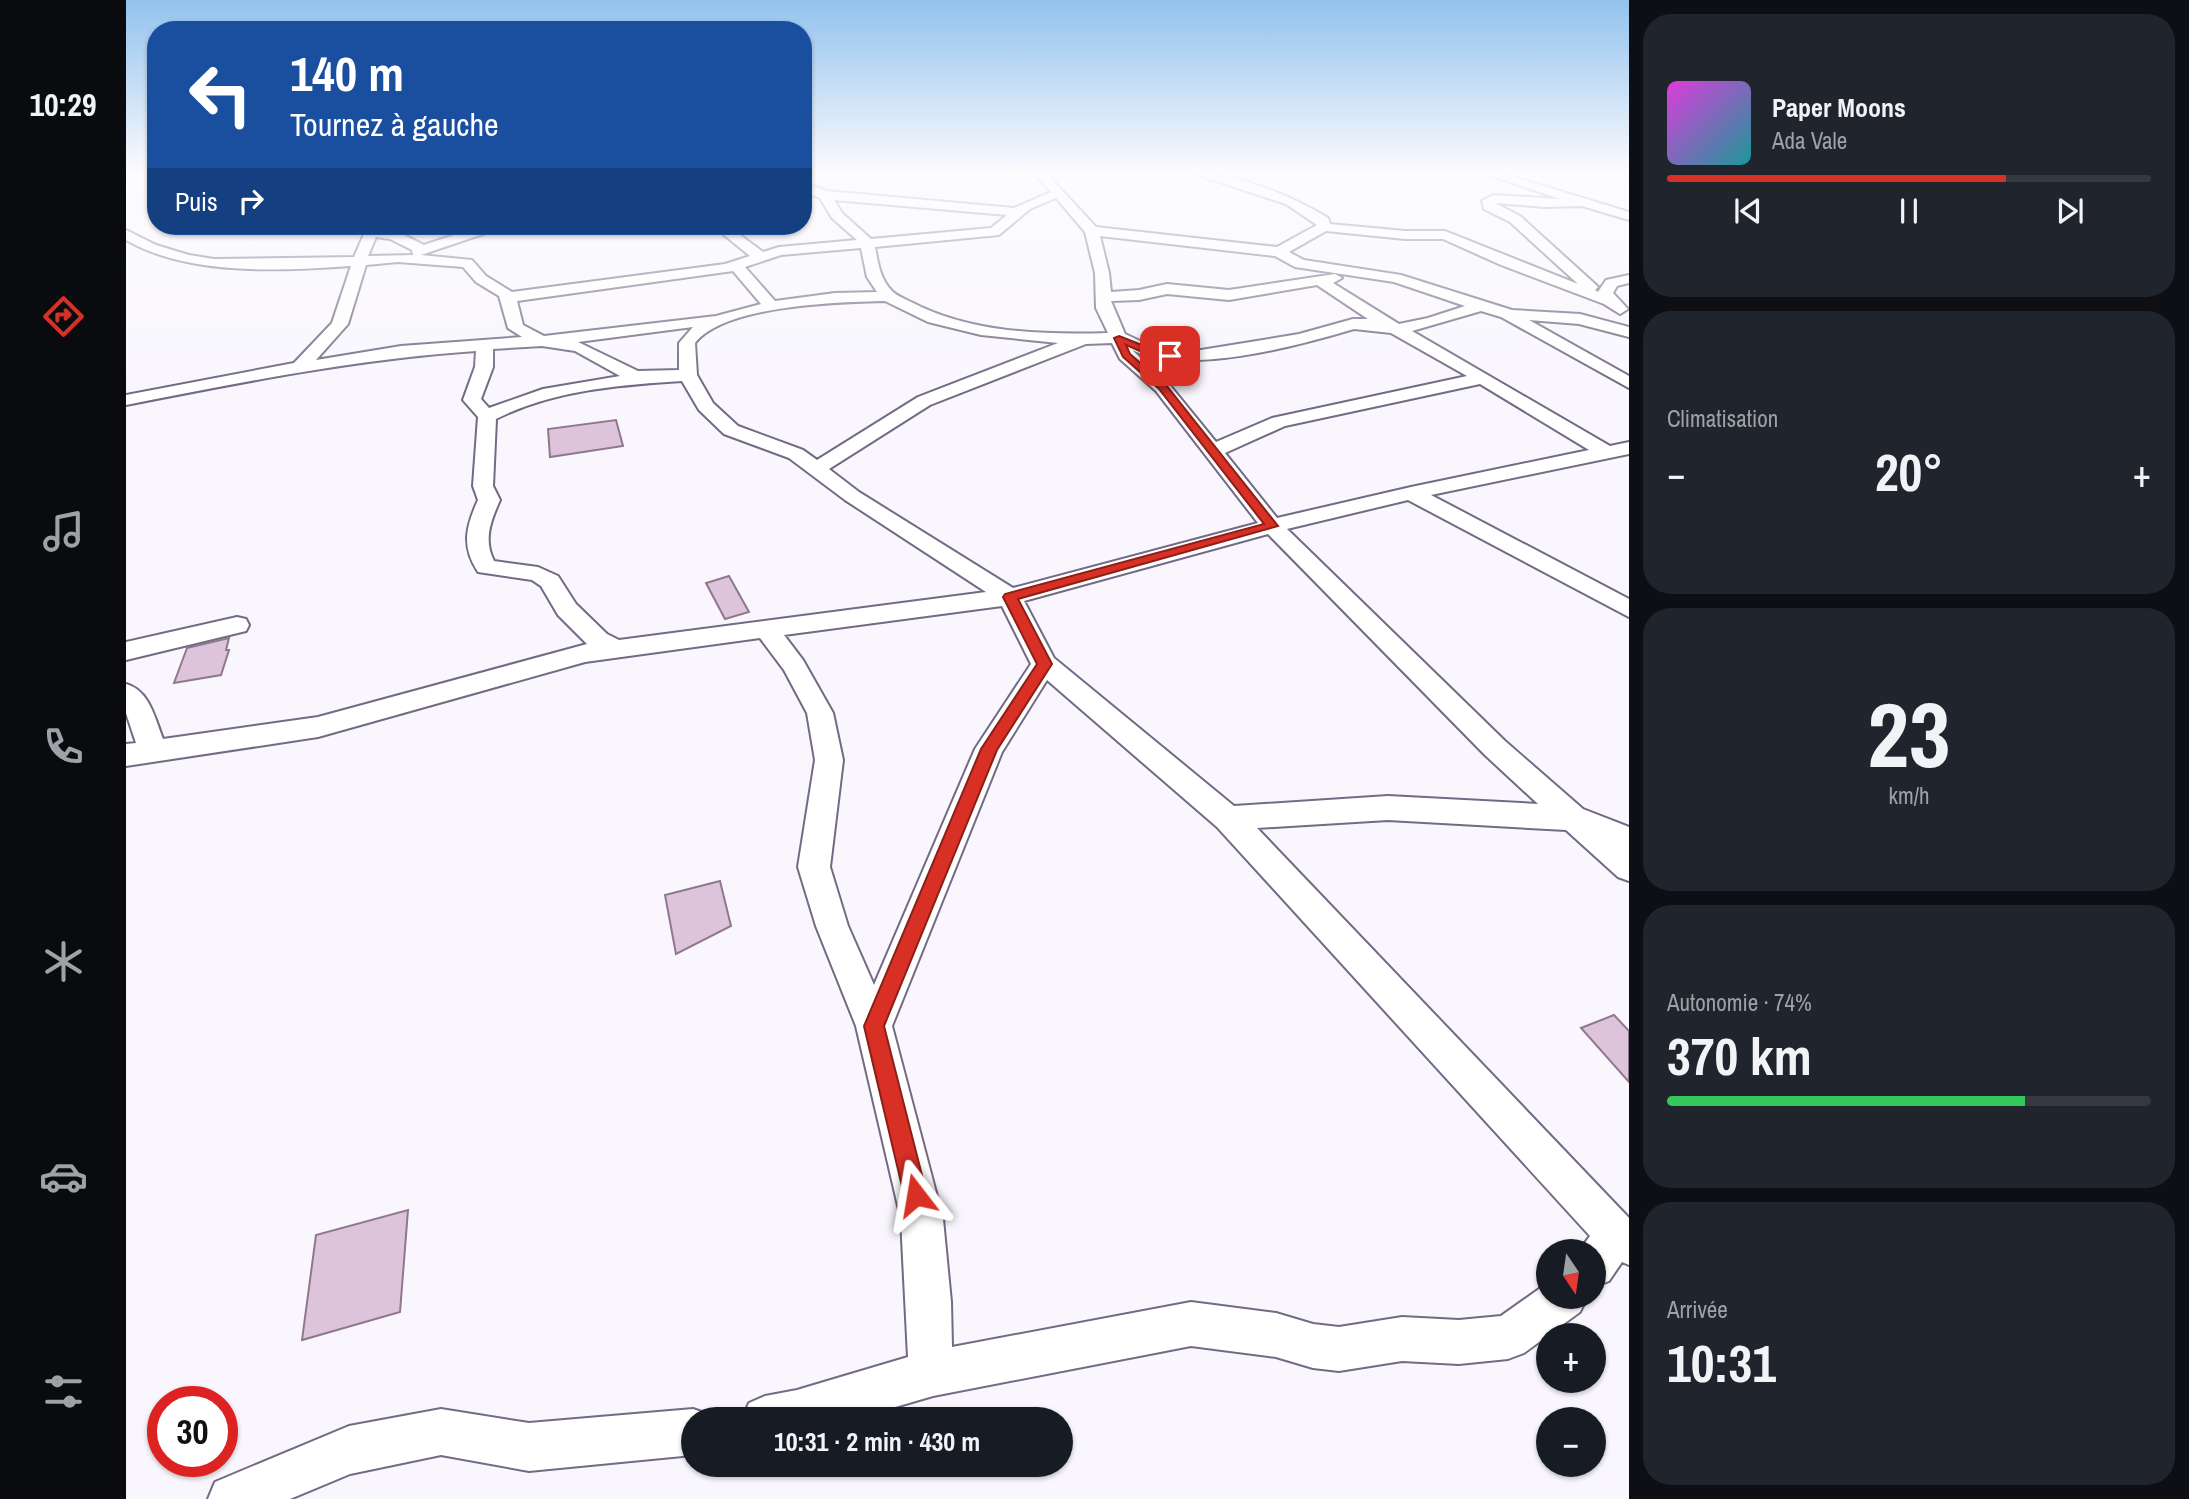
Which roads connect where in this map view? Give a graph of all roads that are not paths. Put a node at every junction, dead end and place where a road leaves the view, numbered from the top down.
1 (144, 244) edge
2 (369, 244) edge
3 (411, 244) edge
4 (444, 244) edge
5 (744, 244) edge
6 (848, 244) edge
7 (867, 244) edge
8 (1095, 244) edge
9 (1207, 244) edge
10 (1293, 244) edge
11 (1465, 244) edge
12 (1543, 244) edge
13 (425, 251) junction
14 (1279, 252) junction
15 (760, 256) junction
16 (367, 261) junction
17 (736, 265) junction
18 (1358, 274) junction
19 (1629, 279) edge
20 (1320, 281) junction
21 (888, 296) junction
22 (1105, 297) junction
23 (509, 299) junction
24 (1609, 301) junction
25 (1482, 305) junction
26 (771, 306) junction
27 (1507, 313) junction
28 (1629, 314) edge
29 (721, 319) junction
30 (1397, 330) junction
31 (1629, 331) edge
32 (1119, 338) junction
33 (1084, 340) junction
34 (542, 341) junction
35 (485, 345) junction
36 (300, 367) junction
37 (688, 375) junction
38 (643, 378) junction
39 (1482, 378) junction
40 (1629, 383) edge
41 (126, 400) edge
42 (487, 416) junction
43 (1619, 450) edge
44 (1213, 451) junction
45 (816, 469) junction
46 (1411, 493) junction
47 (1272, 526) junction
48 (1010, 597) junction
49 (1629, 609) edge
50 (237, 625) dead end
51 (766, 629) junction
52 (617, 649) junction
53 (126, 650) edge
54 (1045, 664) junction
55 (126, 693) edge
56 (153, 751) junction
57 (126, 755) edge
58 (1228, 818) junction
59 (1574, 818) junction
60 (1629, 839) edge
61 (1629, 868) edge
62 (874, 1026) junction
63 (1613, 1248) edge
64 (1548, 1309) edge
65 (933, 1373) junction
66 (809, 1407) edge
67 (681, 1433) edge
68 (232, 1499) edge

1 - 16 street
2 - 16 street
3 - 13 street
4 - 13 street
5 - 15 street
6 - 15 street
7 - 21 street
8 - 22 street
9 - 14 street
10 - 14 street
11 - 24 street
12 - 24 street
13 - 16 street
14 - 18 street
15 - 17 street
16 - 23 street
16 - 36 street
17 - 23 street
17 - 26 street
18 - 20 street
18 - 25 street
19 - 24 street
20 - 22 street
20 - 30 street
21 - 26 street
21 - 33 street
22 - 32 street
23 - 34 street
24 - 28 street
25 - 27 street
25 - 30 street
26 - 29 street
27 - 31 street
27 - 40 street
29 - 34 street
29 - 37 street
30 - 32 street
30 - 39 street
32 - 33 street
32 - 44 street
33 - 45 street
34 - 35 street
34 - 38 street
35 - 36 street
35 - 42 street
36 - 41 street
37 - 38 street
37 - 45 street
38 - 42 street
39 - 43 street
39 - 44 street
42 - 52 street
43 - 46 street
44 - 47 street
45 - 48 street
46 - 47 street
46 - 49 street
47 - 48 street
47 - 59 street
48 - 51 street
48 - 54 street
50 - 53 street
51 - 52 street
51 - 62 street
52 - 56 street
54 - 58 street
54 - 62 street
55 - 56 street
56 - 57 street
58 - 59 street
58 - 63 street
59 - 60 street
59 - 61 street
62 - 65 street
64 - 65 street
65 - 66 street
67 - 68 street

